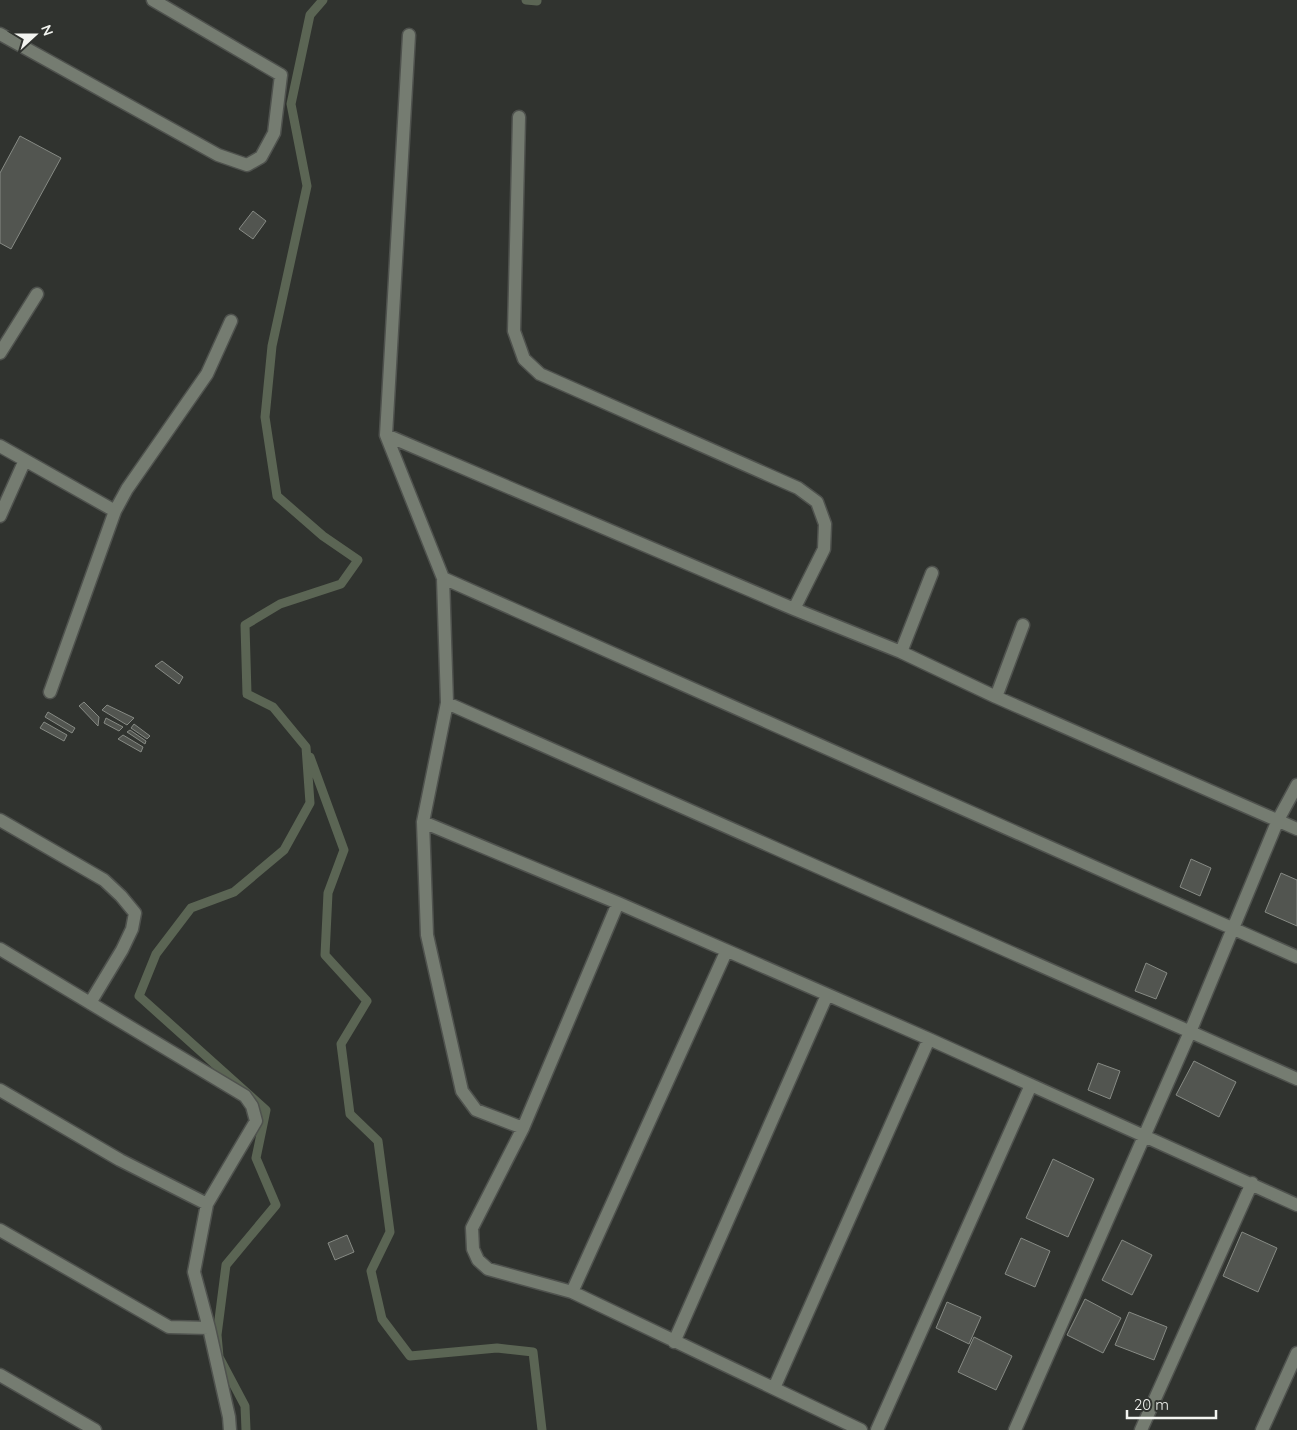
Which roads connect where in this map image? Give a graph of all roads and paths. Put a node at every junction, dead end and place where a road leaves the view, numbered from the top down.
1 (153, 0) edge
2 (0, 34) edge
3 (409, 35) dead end
4 (519, 116) dead end
5 (37, 294) dead end
6 (231, 321) dead end
7 (0, 353) edge
8 (386, 435) junction
9 (0, 446) edge
10 (25, 460) junction
11 (115, 511) junction
12 (0, 516) edge
13 (932, 573) dead end
14 (443, 578) junction
15 (794, 609) junction
16 (1023, 625) dead end
17 (901, 652) junction
18 (50, 692) dead end
19 (996, 697) junction
20 (447, 703) junction
21 (1297, 785) edge
22 (0, 820) edge
23 (1278, 820) junction
24 (423, 822) junction
25 (1297, 828) edge
26 (618, 903) junction
27 (1234, 929) junction
28 (0, 949) edge
29 (726, 952) junction
30 (1297, 957) edge
31 (827, 995) junction
32 (90, 1003) junction
33 (1190, 1032) junction
34 (929, 1039) junction
35 (1297, 1079) edge
36 (1031, 1085) junction
37 (0, 1090) edge
38 (523, 1128) junction
39 (1144, 1136) junction
40 (1252, 1184) junction
41 (207, 1204) junction
42 (1297, 1204) edge
43 (0, 1230) edge
44 (572, 1292) junction
45 (209, 1328) junction
46 (674, 1342) junction
47 (1297, 1353) edge
48 (0, 1375) edge
49 (774, 1388) junction
50 (95, 1430) edge
51 (230, 1430) edge
52 (861, 1430) edge
53 (877, 1430) edge
54 (1015, 1430) edge
55 (1141, 1430) edge
56 (1262, 1430) edge

1 - 2 street
3 - 8 street
4 - 15 street
5 - 7 street
6 - 11 street
8 - 14 street
8 - 15 street
9 - 10 street
10 - 11 street
10 - 12 street
11 - 18 street
13 - 17 street
14 - 20 street
14 - 27 street
15 - 17 street
16 - 19 street
17 - 19 street
19 - 23 street
20 - 24 street
20 - 33 street
21 - 23 street
22 - 32 street
23 - 25 street
23 - 27 street
24 - 26 street
24 - 38 street
26 - 29 street
26 - 38 street
27 - 30 street
27 - 33 street
28 - 32 street
29 - 31 street
29 - 44 street
31 - 34 street
31 - 46 street
32 - 41 street
33 - 35 street
33 - 39 street
34 - 36 street
34 - 49 street
36 - 39 street
36 - 53 street
37 - 41 street
38 - 44 street
39 - 40 street
39 - 54 street
40 - 42 street
40 - 55 street
41 - 45 street
43 - 45 street
44 - 46 street
45 - 51 street
46 - 49 street
47 - 56 street
48 - 50 street
49 - 52 street

